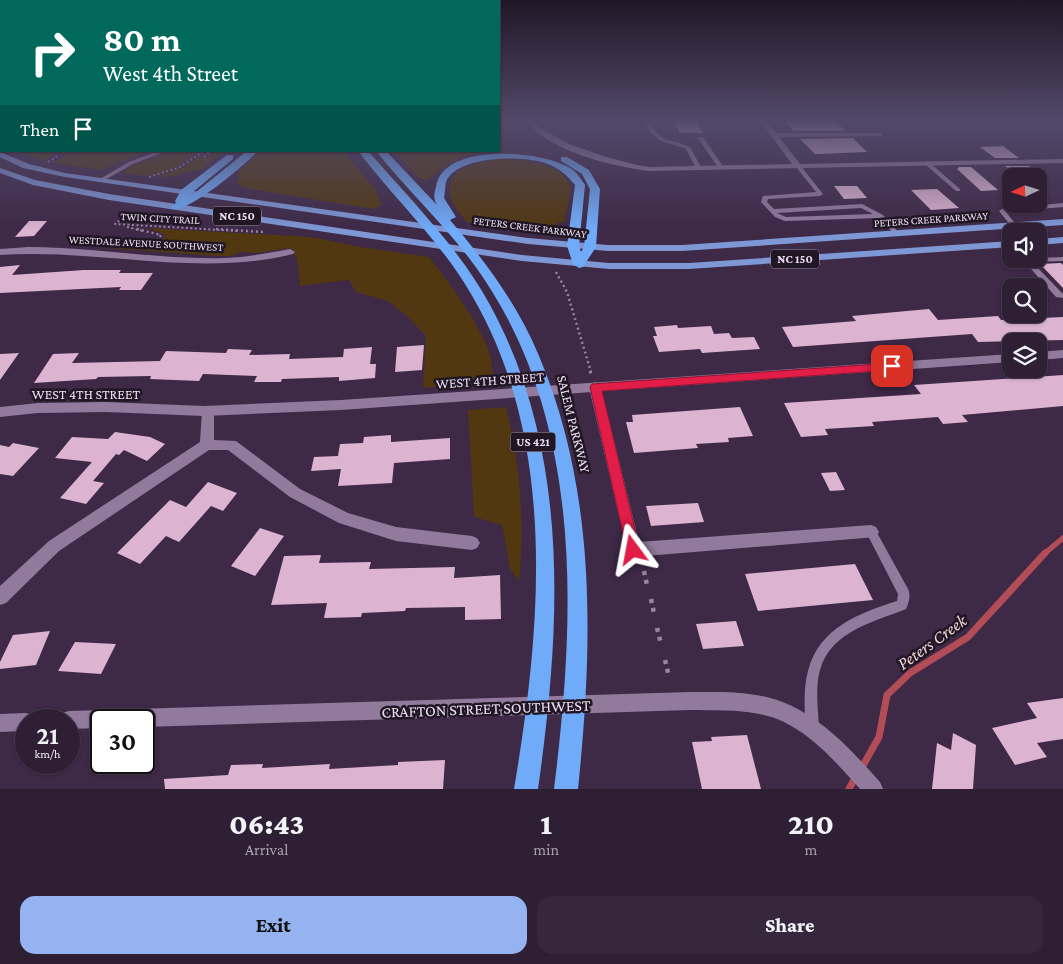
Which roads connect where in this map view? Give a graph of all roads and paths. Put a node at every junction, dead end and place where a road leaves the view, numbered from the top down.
1 (10, 158) edge
2 (54, 158) edge
3 (145, 158) edge
4 (194, 158) edge
5 (228, 158) edge
6 (245, 158) edge
7 (369, 158) edge
8 (387, 158) edge
9 (486, 158) edge
10 (529, 158) edge
11 (561, 158) edge
12 (601, 158) edge
13 (693, 158) edge
14 (714, 158) edge
15 (792, 158) edge
16 (1063, 161) edge
17 (45, 163) dead end
18 (928, 164) junction
19 (798, 166) junction
20 (720, 168) junction
21 (699, 169) junction
22 (1, 171) edge
23 (146, 178) dead end
24 (101, 180) junction
25 (958, 190) dead end
26 (185, 192) junction
27 (200, 194) junction
28 (1059, 205) edge
29 (176, 207) junction
30 (772, 211) junction
31 (1063, 211) edge
32 (881, 216) junction
33 (123, 218) dead end
34 (1063, 222) edge
35 (1012, 223) edge
36 (1047, 223) edge
37 (114, 224) junction
38 (1002, 227) edge
39 (267, 231) dead end
40 (897, 234) junction
41 (459, 238) junction
42 (1063, 240) edge
43 (1047, 241) edge
44 (134, 245) dead end
45 (1002, 245) edge
46 (573, 246) junction
47 (590, 247) junction
48 (0, 252) edge
49 (290, 252) dead end
50 (1063, 259) edge
51 (579, 264) junction
52 (558, 272) dead end
53 (1063, 296) edge
54 (1063, 354) edge
55 (1047, 355) edge
56 (1002, 359) edge
57 (594, 382) junction
58 (208, 411) junction
59 (0, 412) edge
60 (207, 445) junction
61 (871, 532) joint
62 (472, 543) dead end
63 (644, 571) dead end
64 (648, 584) dead end
65 (0, 597) edge
66 (650, 599) dead end
67 (654, 613) dead end
68 (658, 628) dead end
69 (661, 644) dead end
70 (665, 660) dead end
71 (668, 677) dead end
72 (80, 720) edge
73 (15, 722) edge
74 (0, 723) edge
75 (812, 728) junction
76 (527, 783) edge
77 (567, 783) edge
78 (873, 789) edge

1 - 24 main road, PETERS CREEK PARKWAY
2 - 17 path
3 - 24 lane
4 - 23 path
5 - 26 highway
6 - 27 highway
7 - 76 highway, US 421
8 - 41 highway, SALEM PARKWAY / US 421
9 - 41 highway
10 - 46 highway
11 - 47 highway
12 - 21 street
13 - 21 lane
14 - 20 lane
15 - 19 street
16 - 18 street
18 - 19 street
18 - 25 lane
19 - 20 street
19 - 30 lane
20 - 21 street
22 - 29 main road
24 - 26 main road, PETERS CREEK PARKWAY
26 - 27 main road, PETERS CREEK PARKWAY
26 - 29 highway
27 - 29 highway
27 - 46 main road, PETERS CREEK PARKWAY
28 - 31 lane
28 - 35 lane
29 - 51 main road, NC 150
30 - 32 lane
30 - 32 lane
32 - 40 lane
33 - 37 path, TWIN CITY TRAIL
34 - 36 main road, PETERS CREEK PARKWAY / NC 150
37 - 39 path, TWIN CITY TRAIL
37 - 44 path
38 - 40 main road, PETERS CREEK PARKWAY / NC 150
40 - 47 main road, PETERS CREEK PARKWAY / NC 150
41 - 77 highway, SALEM PARKWAY / US 421
42 - 43 main road
45 - 51 main road, NC 150
46 - 47 main road, PETERS CREEK PARKWAY
46 - 51 highway
47 - 51 highway
48 - 49 street, WESTDALE AVENUE SOUTHWEST
50 - 53 lane
52 - 57 path
54 - 55 street
56 - 57 street, WEST 4TH STREET
57 - 58 street, WEST 4TH STREET
57 - 61 street
58 - 59 street, WEST 4TH STREET
58 - 60 street
60 - 62 street
60 - 65 street
61 - 75 lane
63 - 64 path
66 - 67 path
68 - 69 path
70 - 71 path
72 - 75 street, CRAFTON STREET SOUTHWEST
73 - 74 street
75 - 78 street, CRAFTON STREET SOUTHWEST

